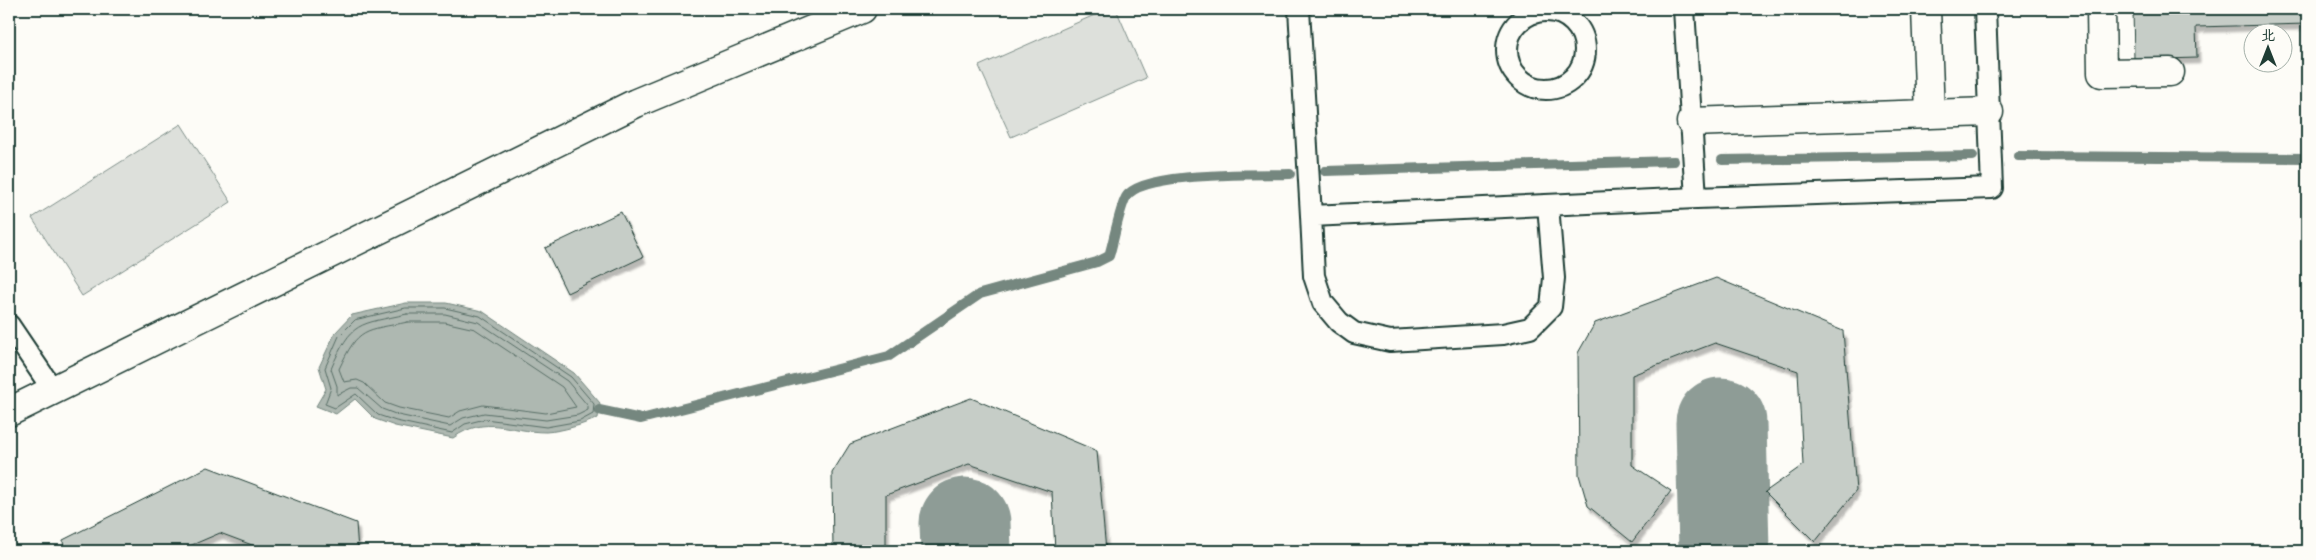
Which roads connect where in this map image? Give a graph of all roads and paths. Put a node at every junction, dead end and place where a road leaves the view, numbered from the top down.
1 (862, 9) edge
2 (1299, 9) edge
3 (1684, 9) edge
4 (1926, 9) edge
5 (1985, 9) edge
6 (2101, 9) edge
7 (1533, 12) edge
8 (1560, 12) edge
9 (2170, 72) dead end
10 (1989, 112) junction
11 (1930, 114) junction
12 (1691, 122) junction
13 (1696, 198) junction
14 (1548, 205) junction
15 (1310, 216) junction
16 (9, 325) edge
17 (53, 390) junction
18 (9, 412) edge

1 - 17 street
2 - 15 lane
3 - 12 lane
4 - 11 street
5 - 10 lane
6 - 9 street
7 - 8 lane
7 - 8 lane
10 - 11 street
10 - 13 lane
11 - 12 street
12 - 13 lane
13 - 14 lane
14 - 15 lane
14 - 15 lane
16 - 17 lane
17 - 18 street

